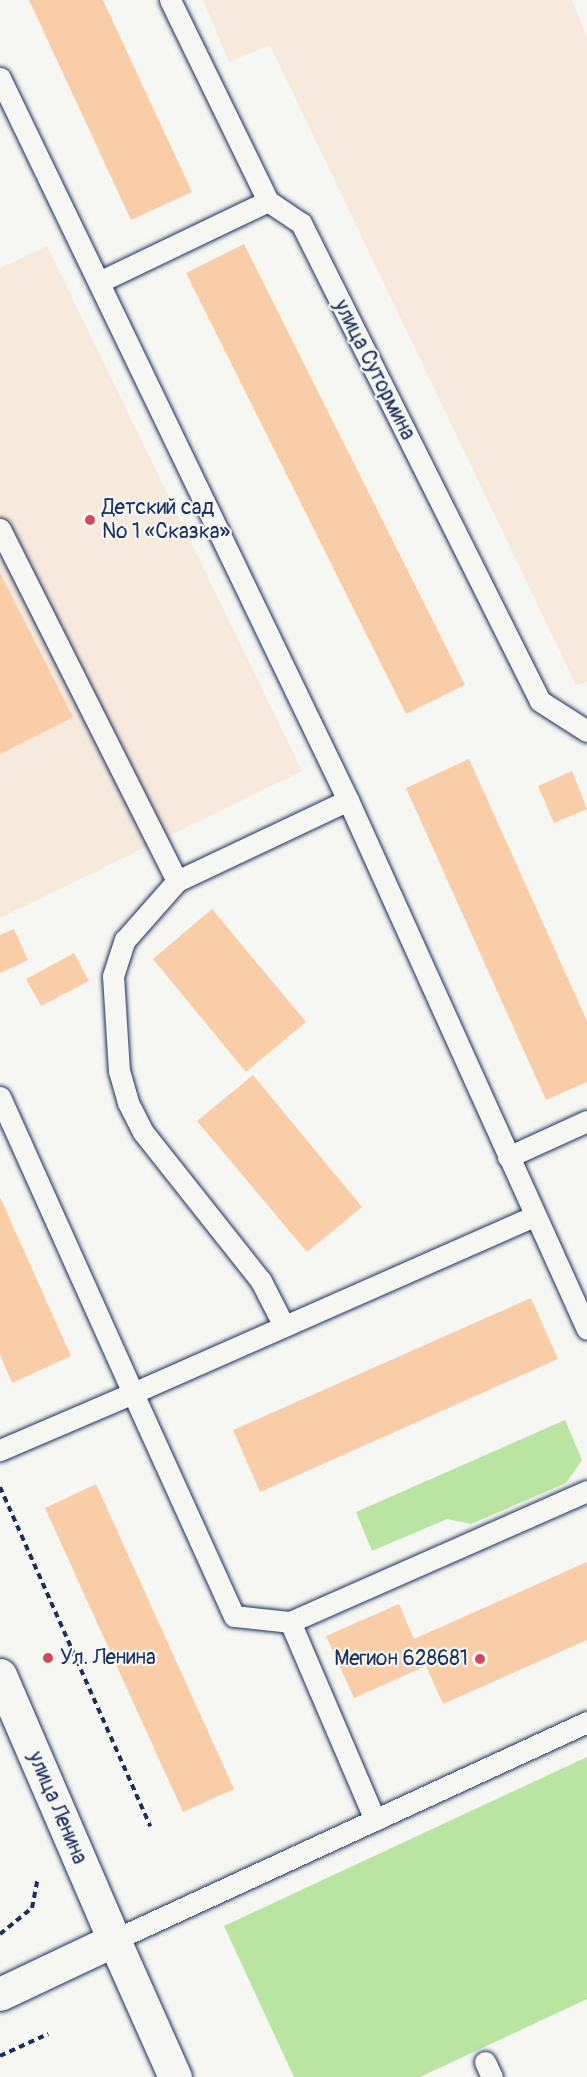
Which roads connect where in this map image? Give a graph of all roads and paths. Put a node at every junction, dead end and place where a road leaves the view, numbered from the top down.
1 (170, 0) edge
2 (0, 78) edge
3 (268, 201) junction
4 (99, 282) junction
5 (0, 529) edge
6 (587, 731) edge
7 (348, 800) junction
8 (177, 881) junction
9 (0, 1097) edge
10 (587, 1121) edge
11 (508, 1158) junction
12 (534, 1216) junction
13 (284, 1326) junction
14 (587, 1329) edge
15 (133, 1393) junction
16 (0, 1450) edge
17 (0, 1487) edge
18 (587, 1491) edge
19 (290, 1622) junction
20 (0, 1675) edge
21 (587, 1722) edge
22 (375, 1820) junction
23 (150, 1826) dead end
24 (38, 1878) dead end
25 (0, 1934) edge
26 (114, 1940) junction
27 (0, 1994) edge
28 (48, 2034) dead end
29 (0, 2056) edge
30 (175, 2077) edge

1 - 3 lane
2 - 4 lane
3 - 4 lane
3 - 6 lane, улица Сутормина
4 - 7 lane
5 - 8 lane
7 - 8 lane
7 - 11 lane
8 - 13 lane
9 - 15 lane
10 - 11 lane
11 - 12 lane
12 - 13 lane
12 - 14 lane
13 - 15 lane
15 - 16 lane
15 - 19 lane
17 - 23 path
18 - 19 lane
19 - 22 lane
20 - 26 main road, улица Ленина
21 - 22 lane
22 - 26 lane
24 - 25 path
26 - 27 main road
26 - 30 main road, улица Ленина
28 - 29 path

